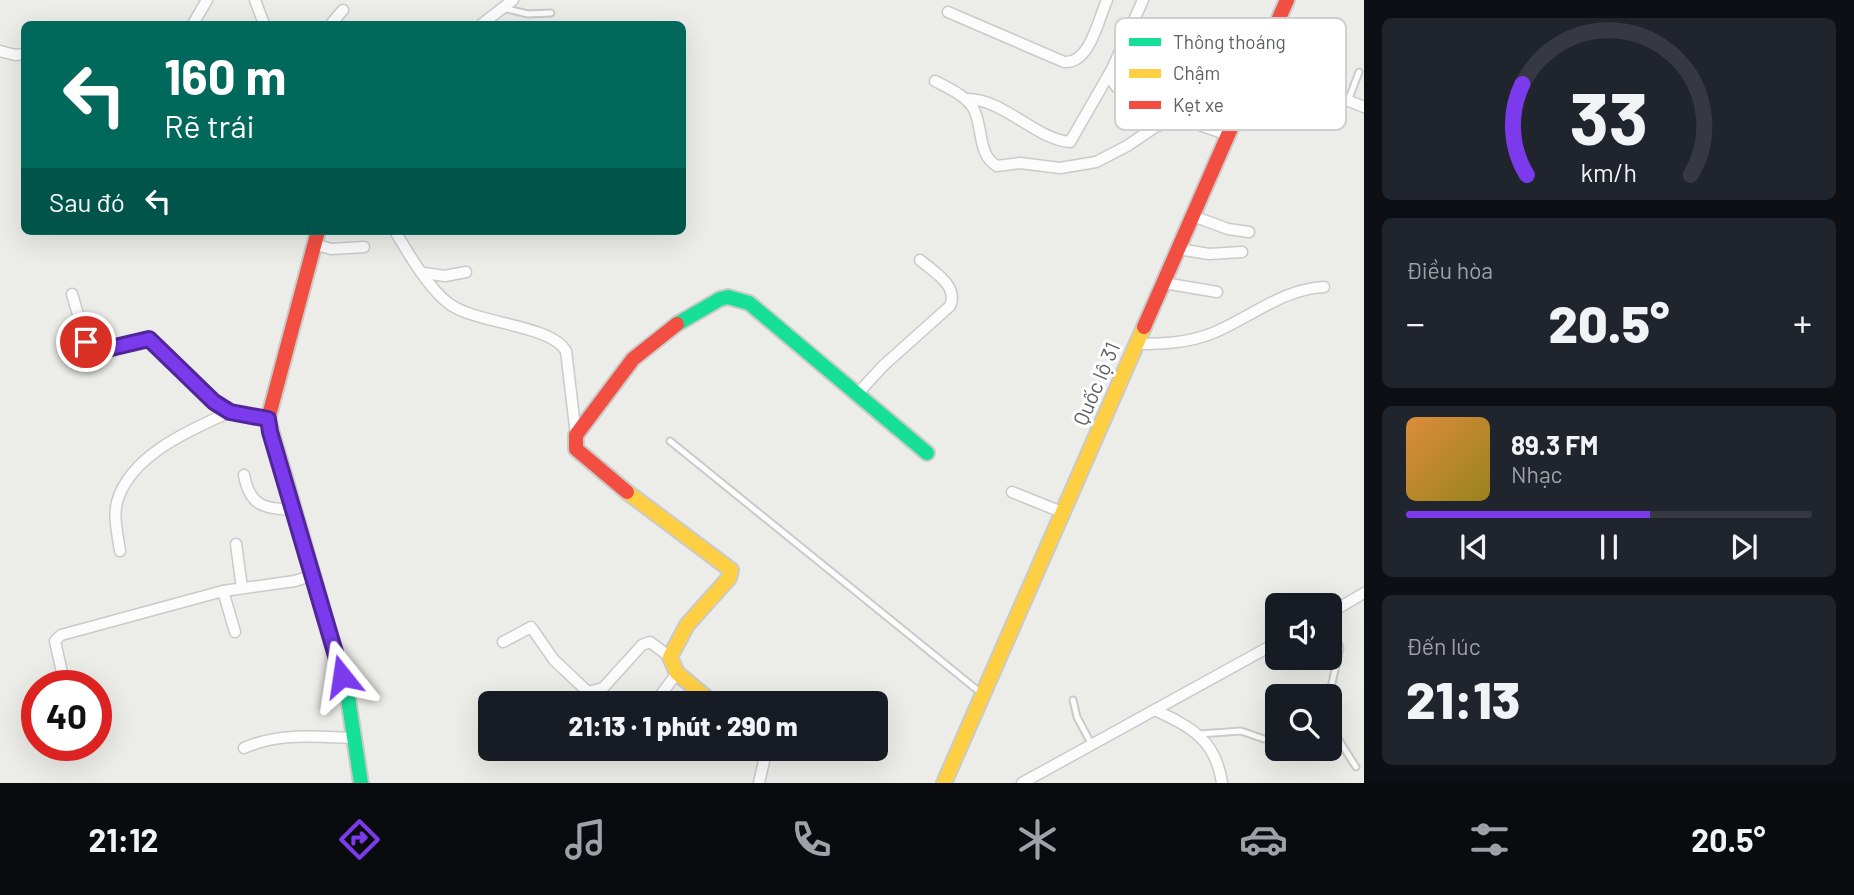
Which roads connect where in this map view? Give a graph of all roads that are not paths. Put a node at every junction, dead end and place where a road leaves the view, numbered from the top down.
1 (207, 0) edge
2 (255, 0) edge
3 (513, 0) edge
4 (1107, 0) edge
5 (1143, 0) edge
6 (1287, 0) edge
7 (503, 8) junction
8 (343, 10) dead end
9 (948, 12) dead end
10 (551, 13) dead end
11 (1135, 18) edge
12 (1279, 18) edge
13 (195, 21) edge
14 (263, 21) edge
15 (334, 21) edge
16 (486, 21) edge
17 (0, 51) edge
18 (21, 54) edge
19 (1115, 62) edge
20 (1112, 69) junction
21 (1359, 72) dead end
22 (935, 81) dead end
23 (1115, 85) edge
24 (966, 99) junction
25 (1348, 101) joint
26 (1364, 107) edge
27 (1151, 130) edge
28 (1214, 130) edge
29 (1230, 130) edge
30 (1228, 135) junction
31 (1192, 216) junction
32 (1249, 232) dead end
33 (398, 235) edge
34 (316, 237) edge
35 (364, 247) dead end
36 (1178, 249) junction
37 (1242, 252) dead end
38 (920, 260) dead end
39 (466, 272) dead end
40 (424, 273) junction
41 (1164, 283) junction
42 (1324, 287) dead end
43 (1217, 292) dead end
44 (72, 294) dead end
45 (1137, 344) junction
46 (858, 393) junction
47 (230, 412) junction
48 (268, 419) junction
49 (576, 435) junction
50 (670, 441) dead end
51 (927, 453) dead end
52 (244, 475) dead end
53 (1012, 492) dead end
54 (294, 510) junction
55 (1064, 513) junction
56 (236, 544) dead end
57 (120, 551) dead end
58 (313, 575) junction
59 (242, 588) junction
60 (223, 591) junction
61 (1364, 593) edge
62 (1342, 606) edge
63 (235, 632) dead end
64 (503, 642) dead end
65 (1265, 649) edge
66 (670, 657) junction
67 (61, 670) edge
68 (677, 673) junction
69 (664, 691) edge
70 (699, 691) edge
71 (983, 695) junction
72 (1073, 700) dead end
73 (1155, 710) junction
74 (1199, 734) junction
75 (354, 738) junction
76 (1264, 739) dead end
77 (1092, 745) junction
78 (1342, 745) edge
79 (244, 748) dead end
80 (764, 761) edge
81 (1356, 767) dead end
82 (361, 783) edge
83 (759, 783) edge
84 (944, 783) edge
85 (1022, 783) edge
86 (1222, 783) edge

1 - 13 street
2 - 14 street
3 - 7 street
4 - 9 street
5 - 11 street
6 - 12 main road, Quốc lộ 31
7 - 10 lane
7 - 16 street
8 - 15 street
17 - 18 street
19 - 20 street
20 - 23 street
20 - 24 street
21 - 25 lane
22 - 24 street
24 - 27 street
25 - 26 street
28 - 30 street
29 - 30 main road, Quốc lộ 31
30 - 31 main road, Quốc lộ 31
31 - 32 street
31 - 36 main road, Quốc lộ 31
33 - 40 street
34 - 35 street
34 - 48 main road
36 - 37 street
36 - 41 main road, Quốc lộ 31
38 - 46 street
39 - 40 street
40 - 49 street
41 - 43 street
41 - 45 main road, Quốc lộ 31
42 - 45 street
44 - 47 street
45 - 55 main road, Quốc lộ 31
46 - 49 main road
46 - 51 main road
47 - 48 street
47 - 57 street
48 - 54 main road
49 - 66 main road
50 - 71 lane
52 - 54 street
53 - 55 street
54 - 58 main road
55 - 71 main road, Quốc lộ 31
56 - 59 street
58 - 59 street
58 - 75 main road
59 - 60 street
60 - 63 street
60 - 67 street
61 - 62 street
64 - 66 street
65 - 73 street
66 - 68 main road
68 - 69 street
68 - 70 main road
71 - 84 main road, Quốc lộ 31
72 - 77 lane
73 - 74 street
73 - 77 street
74 - 76 lane
74 - 86 street
75 - 79 street
75 - 82 main road
77 - 85 street
78 - 81 lane
80 - 83 street

